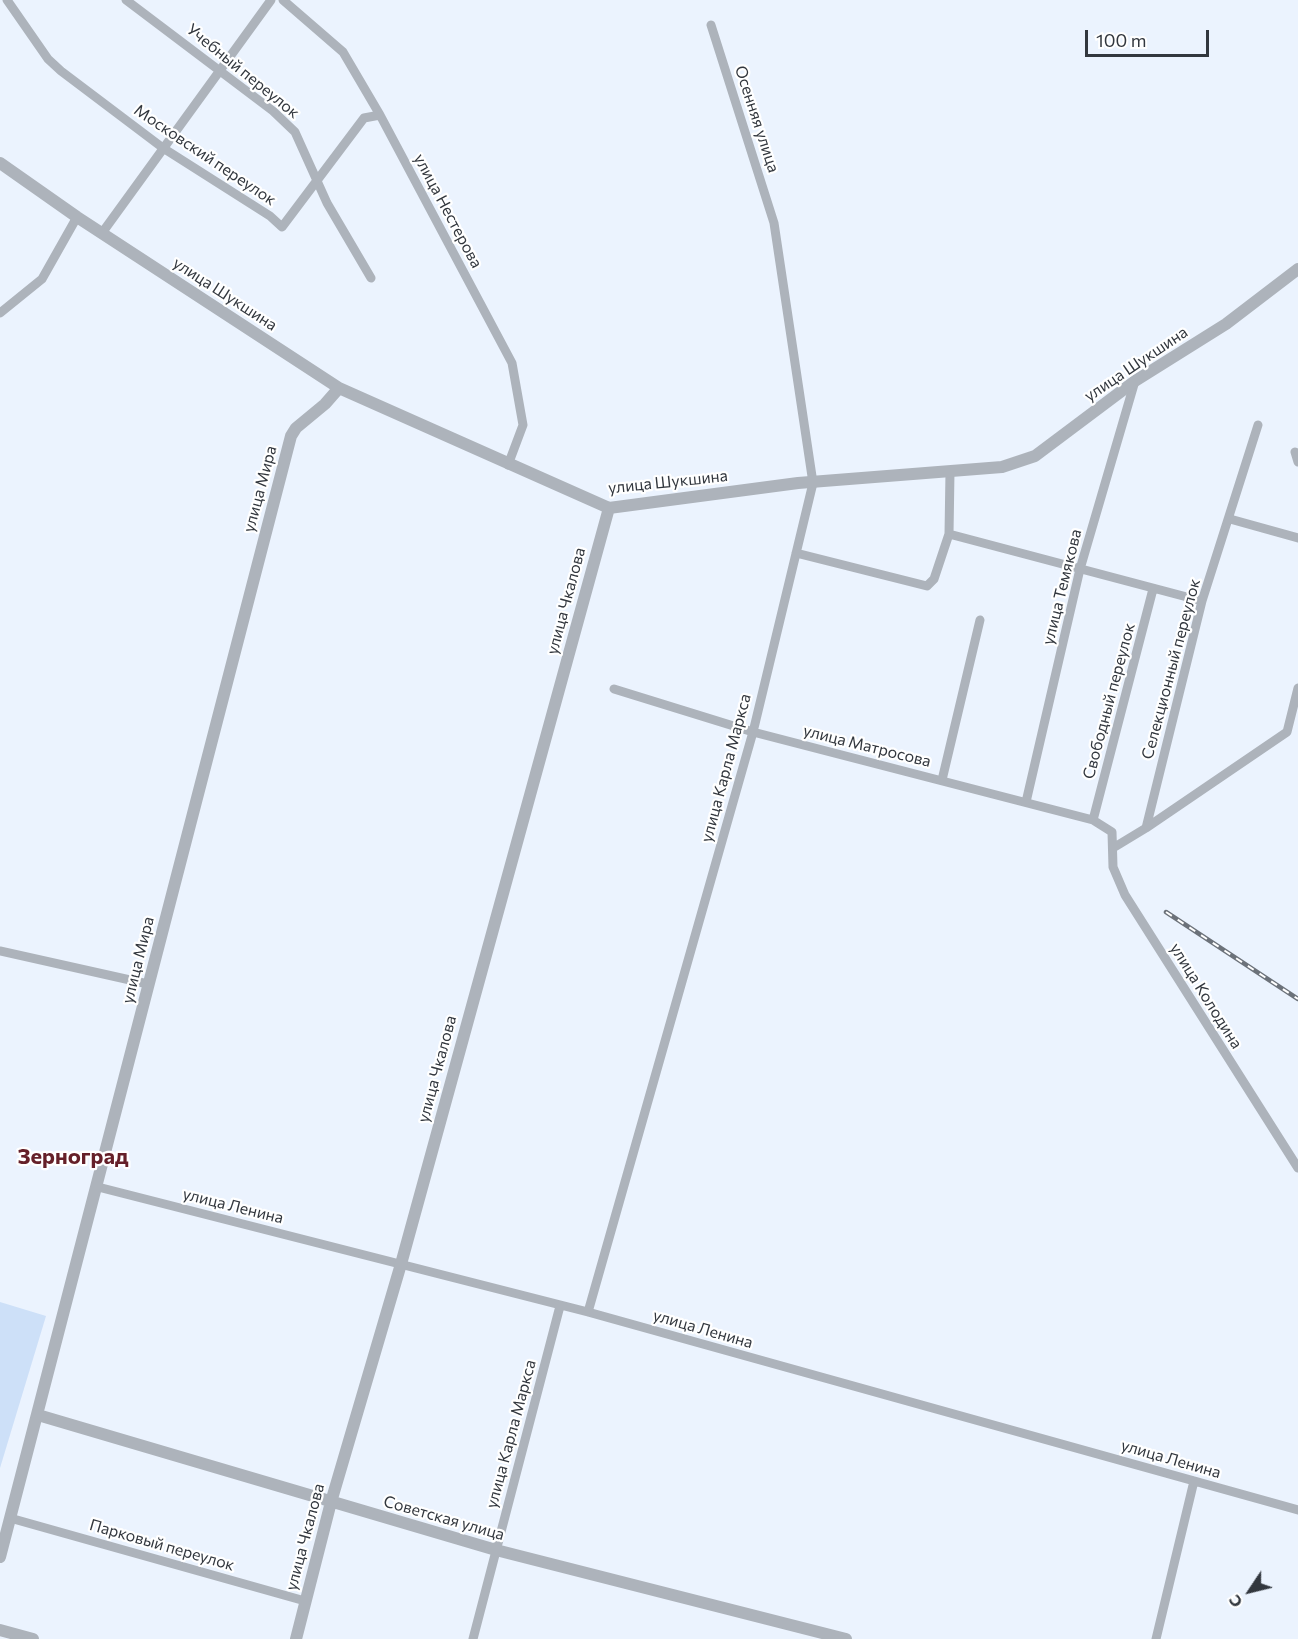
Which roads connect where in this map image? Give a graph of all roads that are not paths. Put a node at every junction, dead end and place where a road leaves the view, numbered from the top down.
1 (7, 0) edge
2 (126, 0) edge
3 (271, 0) edge
4 (283, 0) edge
5 (711, 25) dead end
6 (220, 70) junction
7 (380, 115) junction
8 (163, 148) junction
9 (0, 163) edge
10 (316, 179) junction
11 (77, 217) junction
12 (774, 223) joint
13 (102, 233) junction
14 (1298, 269) edge
15 (370, 278) dead end
16 (0, 313) edge
17 (1135, 381) junction
18 (339, 388) junction
19 (1257, 425) dead end
20 (1295, 452) dead end
21 (1298, 462) edge
22 (508, 465) junction
23 (950, 471) junction
24 (813, 483) junction
25 (609, 508) junction
26 (1230, 519) junction
27 (949, 534) junction
28 (1298, 538) edge
29 (796, 552) junction
30 (1080, 569) junction
31 (1154, 589) junction
32 (1203, 601) junction
33 (980, 620) dead end
34 (1298, 688) edge
35 (614, 689) dead end
36 (753, 732) junction
37 (942, 780) junction
38 (1026, 802) junction
39 (1093, 820) junction
40 (1146, 828) junction
41 (1112, 832) joint
42 (1113, 848) junction
43 (0, 951) edge
44 (148, 984) junction
45 (1298, 1168) edge
46 (98, 1187) junction
47 (401, 1264) junction
48 (560, 1306) junction
49 (588, 1312) junction
50 (38, 1415) junction
51 (1194, 1481) junction
52 (331, 1503) junction
53 (1298, 1510) edge
54 (10, 1518) junction
55 (496, 1551) junction
56 (0, 1557) edge
57 (305, 1601) junction
58 (0, 1630) edge
59 (816, 1635) edge
60 (33, 1639) edge
61 (296, 1639) edge
62 (473, 1639) edge
63 (846, 1639) edge
64 (1156, 1639) edge

1 - 8 street, Московский переулок
2 - 6 street, Учебный переулок
3 - 6 street
4 - 7 street, улица Нестерова
5 - 12 street, Осенняя улица
6 - 8 street
6 - 10 street, Учебный переулок
7 - 10 street, Московский переулок
7 - 22 street, улица Нестерова
8 - 10 street, Московский переулок
8 - 13 street
9 - 11 street, улица Шукшина
10 - 15 street, Учебный переулок
11 - 13 street, улица Шукшина
11 - 16 street
12 - 24 street, улица Карла Маркса
13 - 18 street, улица Шукшина
14 - 17 street, улица Шукшина
17 - 23 street, улица Шукшина
17 - 30 street, улица Темякова
18 - 22 street, улица Шукшина
18 - 44 street, улица Мира
19 - 26 street, Селекционный переулок
20 - 21 street
22 - 25 street, улица Шукшина
23 - 24 street, улица Шукшина
23 - 27 street
24 - 25 street, улица Шукшина
24 - 29 street, улица Карла Маркса
25 - 47 street, улица Чкалова
26 - 28 street
26 - 32 street, Селекционный переулок
27 - 29 street
27 - 30 street
29 - 36 street, улица Карла Маркса
30 - 31 street
30 - 38 street, улица Темякова
31 - 32 street
31 - 39 street, Свободный переулок
32 - 40 street, Селекционный переулок
33 - 37 street
34 - 40 street
35 - 36 street, улица Матросова
36 - 37 street, улица Матросова
36 - 49 street, улица Карла Маркса
37 - 38 street, улица Матросова
38 - 39 street, улица Матросова
39 - 41 street, улица Матросова
40 - 42 street
41 - 42 street, улица Колодина
42 - 45 street, улица Колодина
43 - 44 street
44 - 46 street, улица Мира
46 - 47 street, улица Ленина
46 - 50 street, улица Мира
47 - 48 street, улица Ленина
47 - 52 street, улица Чкалова
48 - 49 street, улица Ленина
48 - 55 street, улица Карла Маркса
49 - 51 street, улица Ленина
50 - 52 street, Советская улица
50 - 54 street, улица Мира
51 - 53 street, улица Ленина
51 - 64 street
52 - 55 street, Советская улица
52 - 57 street, улица Чкалова
54 - 56 street, улица Мира
54 - 57 street, Парковый переулок
55 - 59 street, Советская улица
55 - 62 street, улица Карла Маркса
57 - 61 street, улица Чкалова
58 - 60 street
59 - 63 street, Советская улица

